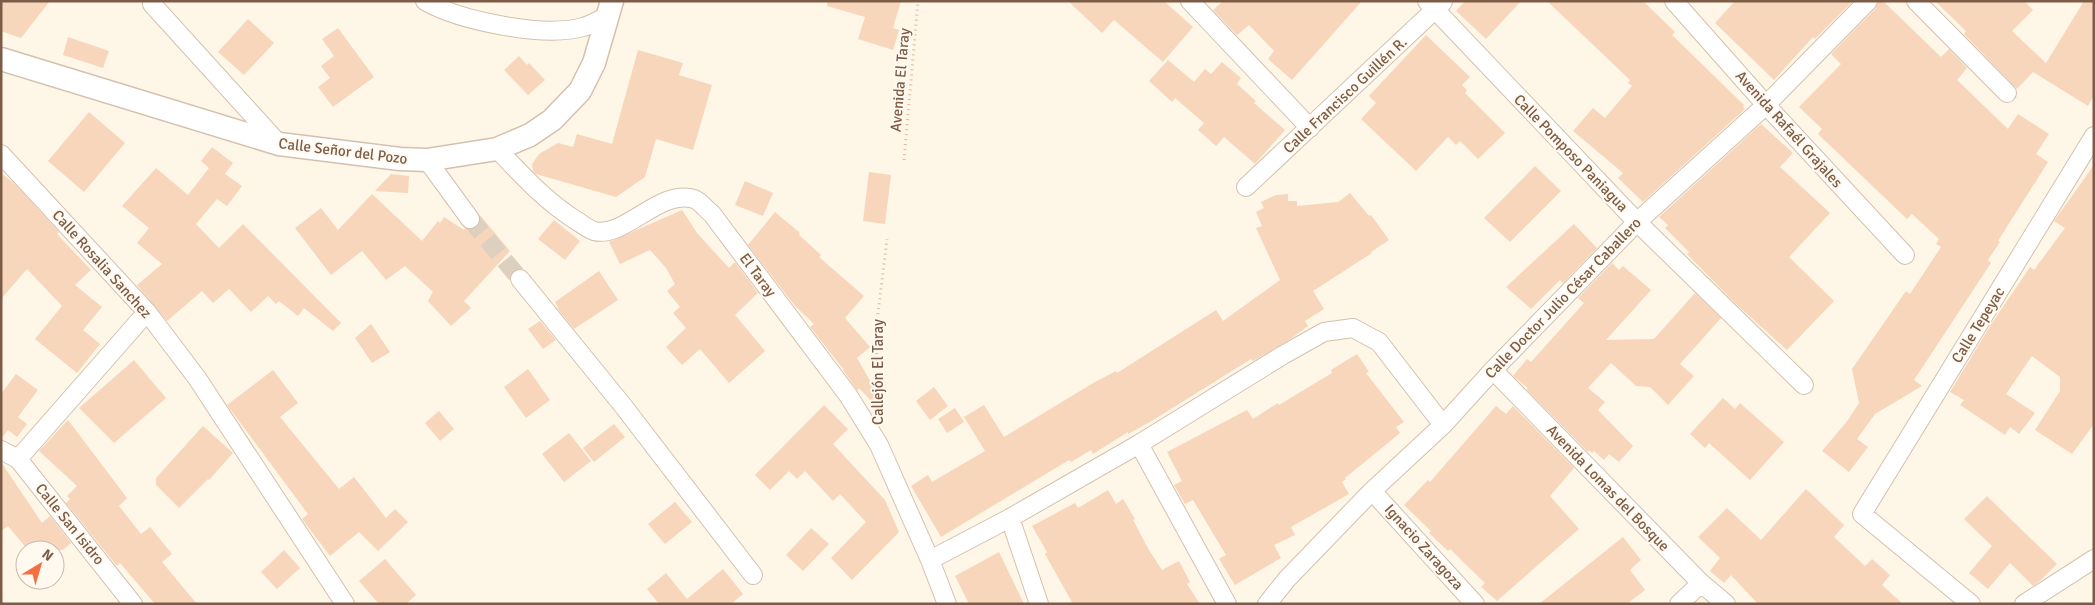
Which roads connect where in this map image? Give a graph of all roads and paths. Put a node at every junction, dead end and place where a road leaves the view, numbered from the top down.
1 (425, 1) edge
2 (918, 1) edge
3 (1190, 1) edge
4 (1674, 1) edge
5 (1868, 1) edge
6 (1916, 1) edge
7 (152, 4) dead end
8 (1435, 4) edge
9 (610, 9) edge
10 (1, 59) edge
11 (2008, 93) dead end
12 (1766, 105) junction
13 (1310, 128) junction
14 (2094, 136) edge
15 (279, 144) junction
16 (497, 149) junction
17 (1, 154) edge
18 (427, 160) junction
19 (904, 160) dead end
20 (1246, 187) dead end
21 (470, 219) tunnel mouth
22 (1637, 222) junction
23 (887, 239) dead end
24 (1905, 255) dead end
25 (520, 279) tunnel mouth
26 (147, 312) junction
27 (1493, 370) junction
28 (1804, 385) dead end
29 (878, 408) dead end
30 (1443, 425) junction
31 (1139, 444) junction
32 (1, 450) edge
33 (18, 459) junction
34 (1372, 491) junction
35 (1010, 518) junction
36 (2094, 559) edge
37 (930, 560) junction
38 (752, 575) dead end
39 (1701, 583) junction
40 (133, 604) edge
41 (345, 604) edge
42 (946, 604) edge
43 (1039, 604) edge
44 (1227, 604) edge
45 (1267, 604) edge
46 (1476, 604) edge
47 (1679, 604) edge
48 (1726, 604) edge
49 (1971, 604) edge
50 (2024, 604) edge

1 - 9 street
2 - 19 path, Avenida El Taray
3 - 13 street
4 - 12 street, Avenida Rafaél Grajales
5 - 12 street, Calle Doctor Julio César Caballero
6 - 11 street
7 - 15 street
8 - 13 street, Calle Francisco Guillén R.
8 - 22 street, Calle Pomposo Paniagua
9 - 16 street, Calle Señor del Pozo
10 - 15 street, Calle Señor del Pozo
12 - 22 street, Calle Doctor Julio César Caballero
12 - 24 street, Avenida Rafaél Grajales
13 - 20 street, Calle Francisco Guillén R.
14 - 49 street, Calle Tepeyac
15 - 18 street, Calle Señor del Pozo
16 - 18 street, Calle Señor del Pozo
16 - 37 street, El Taray
17 - 26 street, Calle Rosalia Sanchez
18 - 21 street
22 - 27 street, Calle Doctor Julio César Caballero
22 - 28 street, Calle Pomposo Paniagua
23 - 29 path, Callejón El Taray
25 - 38 street
26 - 33 street
26 - 41 street, Calle Rosalia Sanchez
27 - 30 street, Calle Doctor Julio César Caballero
27 - 39 street, Avenida Lomas del Bosque
30 - 31 street
30 - 34 street, Calle Doctor Julio César Caballero
31 - 35 street
31 - 44 street
32 - 33 street, Calle San Isidro
33 - 40 street, Calle San Isidro
34 - 45 street, Calle Doctor Julio César Caballero
34 - 46 street, Ignacio Zaragoza
35 - 37 street
35 - 43 street
36 - 50 street
37 - 42 street
39 - 47 street
39 - 48 street, Avenida Lomas del Bosque

